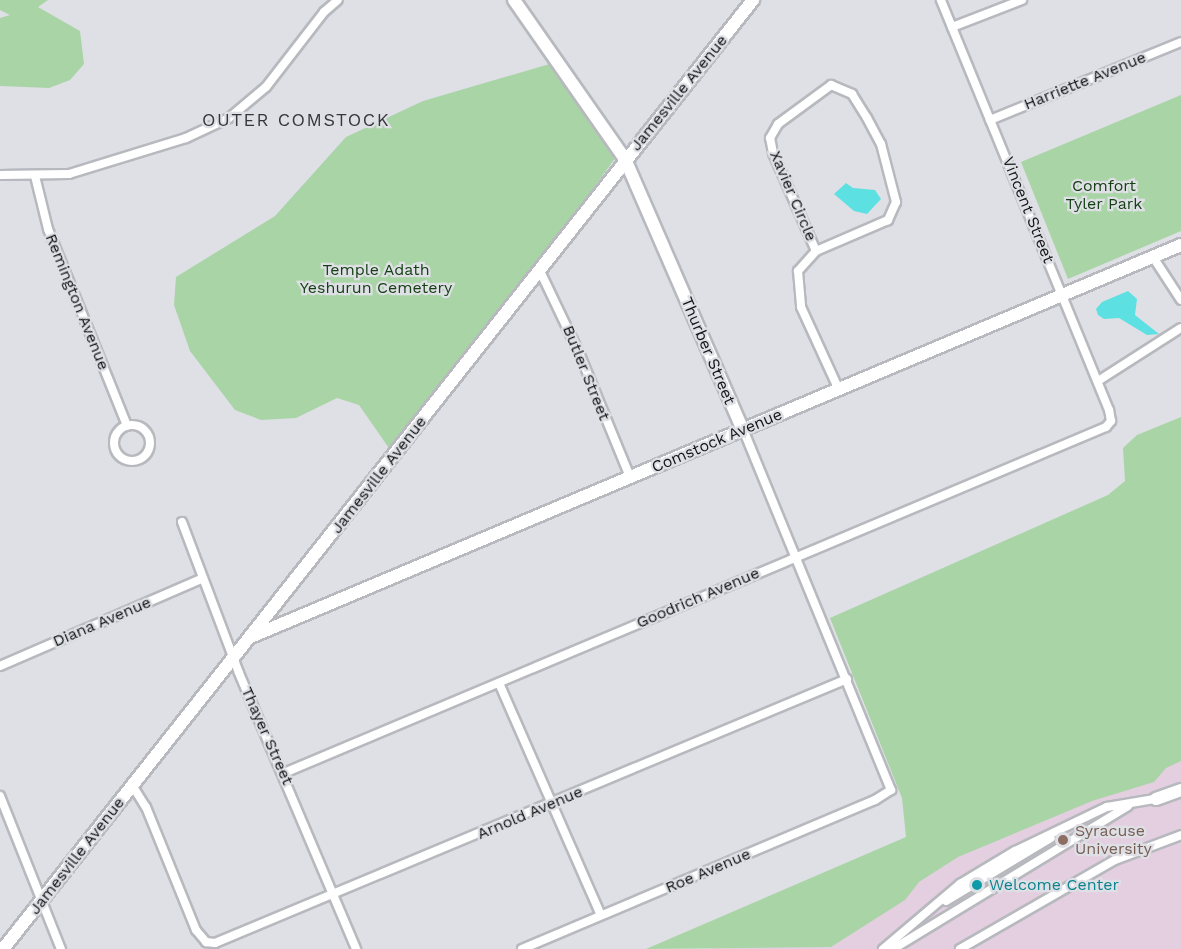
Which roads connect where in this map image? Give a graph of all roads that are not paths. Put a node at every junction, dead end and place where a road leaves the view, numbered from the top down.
1 (338, 0) edge
2 (514, 0) edge
3 (753, 0) edge
4 (941, 0) edge
5 (1022, 0) edge
6 (952, 27) junction
7 (1181, 42) edge
8 (990, 120) junction
9 (626, 159) junction
10 (0, 175) edge
11 (35, 176) junction
12 (1181, 245) edge
13 (816, 251) junction
14 (1153, 257) junction
15 (540, 271) junction
16 (1063, 295) junction
17 (1181, 300) edge
18 (1181, 328) edge
19 (1098, 381) junction
20 (839, 390) junction
21 (1111, 421) joint
22 (127, 426) junction
23 (743, 430) junction
24 (630, 477) junction
25 (182, 522) dead end
26 (795, 557) junction
27 (203, 578) junction
28 (252, 637) junction
29 (234, 658) junction
30 (0, 666) edge
31 (847, 680) junction
32 (499, 683) junction
33 (284, 772) junction
34 (132, 785) junction
35 (891, 790) joint
36 (1181, 790) edge
37 (1181, 795) edge
38 (0, 796) edge
39 (1156, 799) junction
40 (1136, 802) junction
41 (553, 804) junction
42 (1181, 835) edge
43 (985, 872) junction
44 (961, 888) junction
45 (997, 889) junction
46 (335, 893) junction
47 (43, 898) junction
48 (969, 906) junction
49 (602, 915) junction
50 (3, 949) edge
51 (61, 949) edge
52 (356, 949) edge
53 (522, 949) edge
54 (883, 949) edge
55 (893, 949) edge
56 (960, 949) edge

1 - 11 street
2 - 9 street, Thurber Street
3 - 9 street, Jamesville Avenue
4 - 6 street, Vincent Street
5 - 6 street
6 - 8 street, Vincent Street
7 - 8 street, Harriette Avenue
8 - 16 street, Vincent Street
9 - 15 street, Jamesville Avenue
9 - 23 street, Thurber Street
10 - 11 street
11 - 22 street, Remington Avenue
12 - 14 street, Comstock Avenue
13 - 13 street, Xavier Circle
13 - 20 street, Xavier Circle
14 - 16 street, Comstock Avenue
14 - 17 street
15 - 24 street, Butler Street
15 - 28 street, Jamesville Avenue
16 - 19 street, Vincent Street
16 - 20 street, Comstock Avenue
18 - 19 street
19 - 21 street, Vincent Street
20 - 23 street, Comstock Avenue
21 - 26 street, Goodrich Avenue
22 - 22 street
23 - 24 street, Comstock Avenue
23 - 26 street, Thurber Street
24 - 28 street, Comstock Avenue
25 - 27 street, Thayer Street
26 - 31 street, Thurber Street
26 - 32 street, Goodrich Avenue
27 - 29 street, Thayer Street
27 - 30 street, Diana Avenue
28 - 29 street, Jamesville Avenue
29 - 33 street, Thayer Street
29 - 34 street, Jamesville Avenue
31 - 35 street, Thurber Street
31 - 41 street, Arnold Avenue
32 - 33 street, Goodrich Avenue
32 - 41 street
33 - 46 street, Thayer Street
34 - 46 street, Arnold Avenue
34 - 47 street, Jamesville Avenue
35 - 49 street, Roe Avenue
36 - 39 street
37 - 39 street
38 - 47 street
39 - 40 street
40 - 43 street
40 - 45 street
41 - 46 street, Arnold Avenue
41 - 49 street
42 - 56 street
43 - 44 street
43 - 45 street
44 - 48 street
44 - 54 street
45 - 48 street
46 - 52 street, Thayer Street
47 - 50 street, Jamesville Avenue
47 - 51 street
48 - 55 street
49 - 53 street, Roe Avenue

